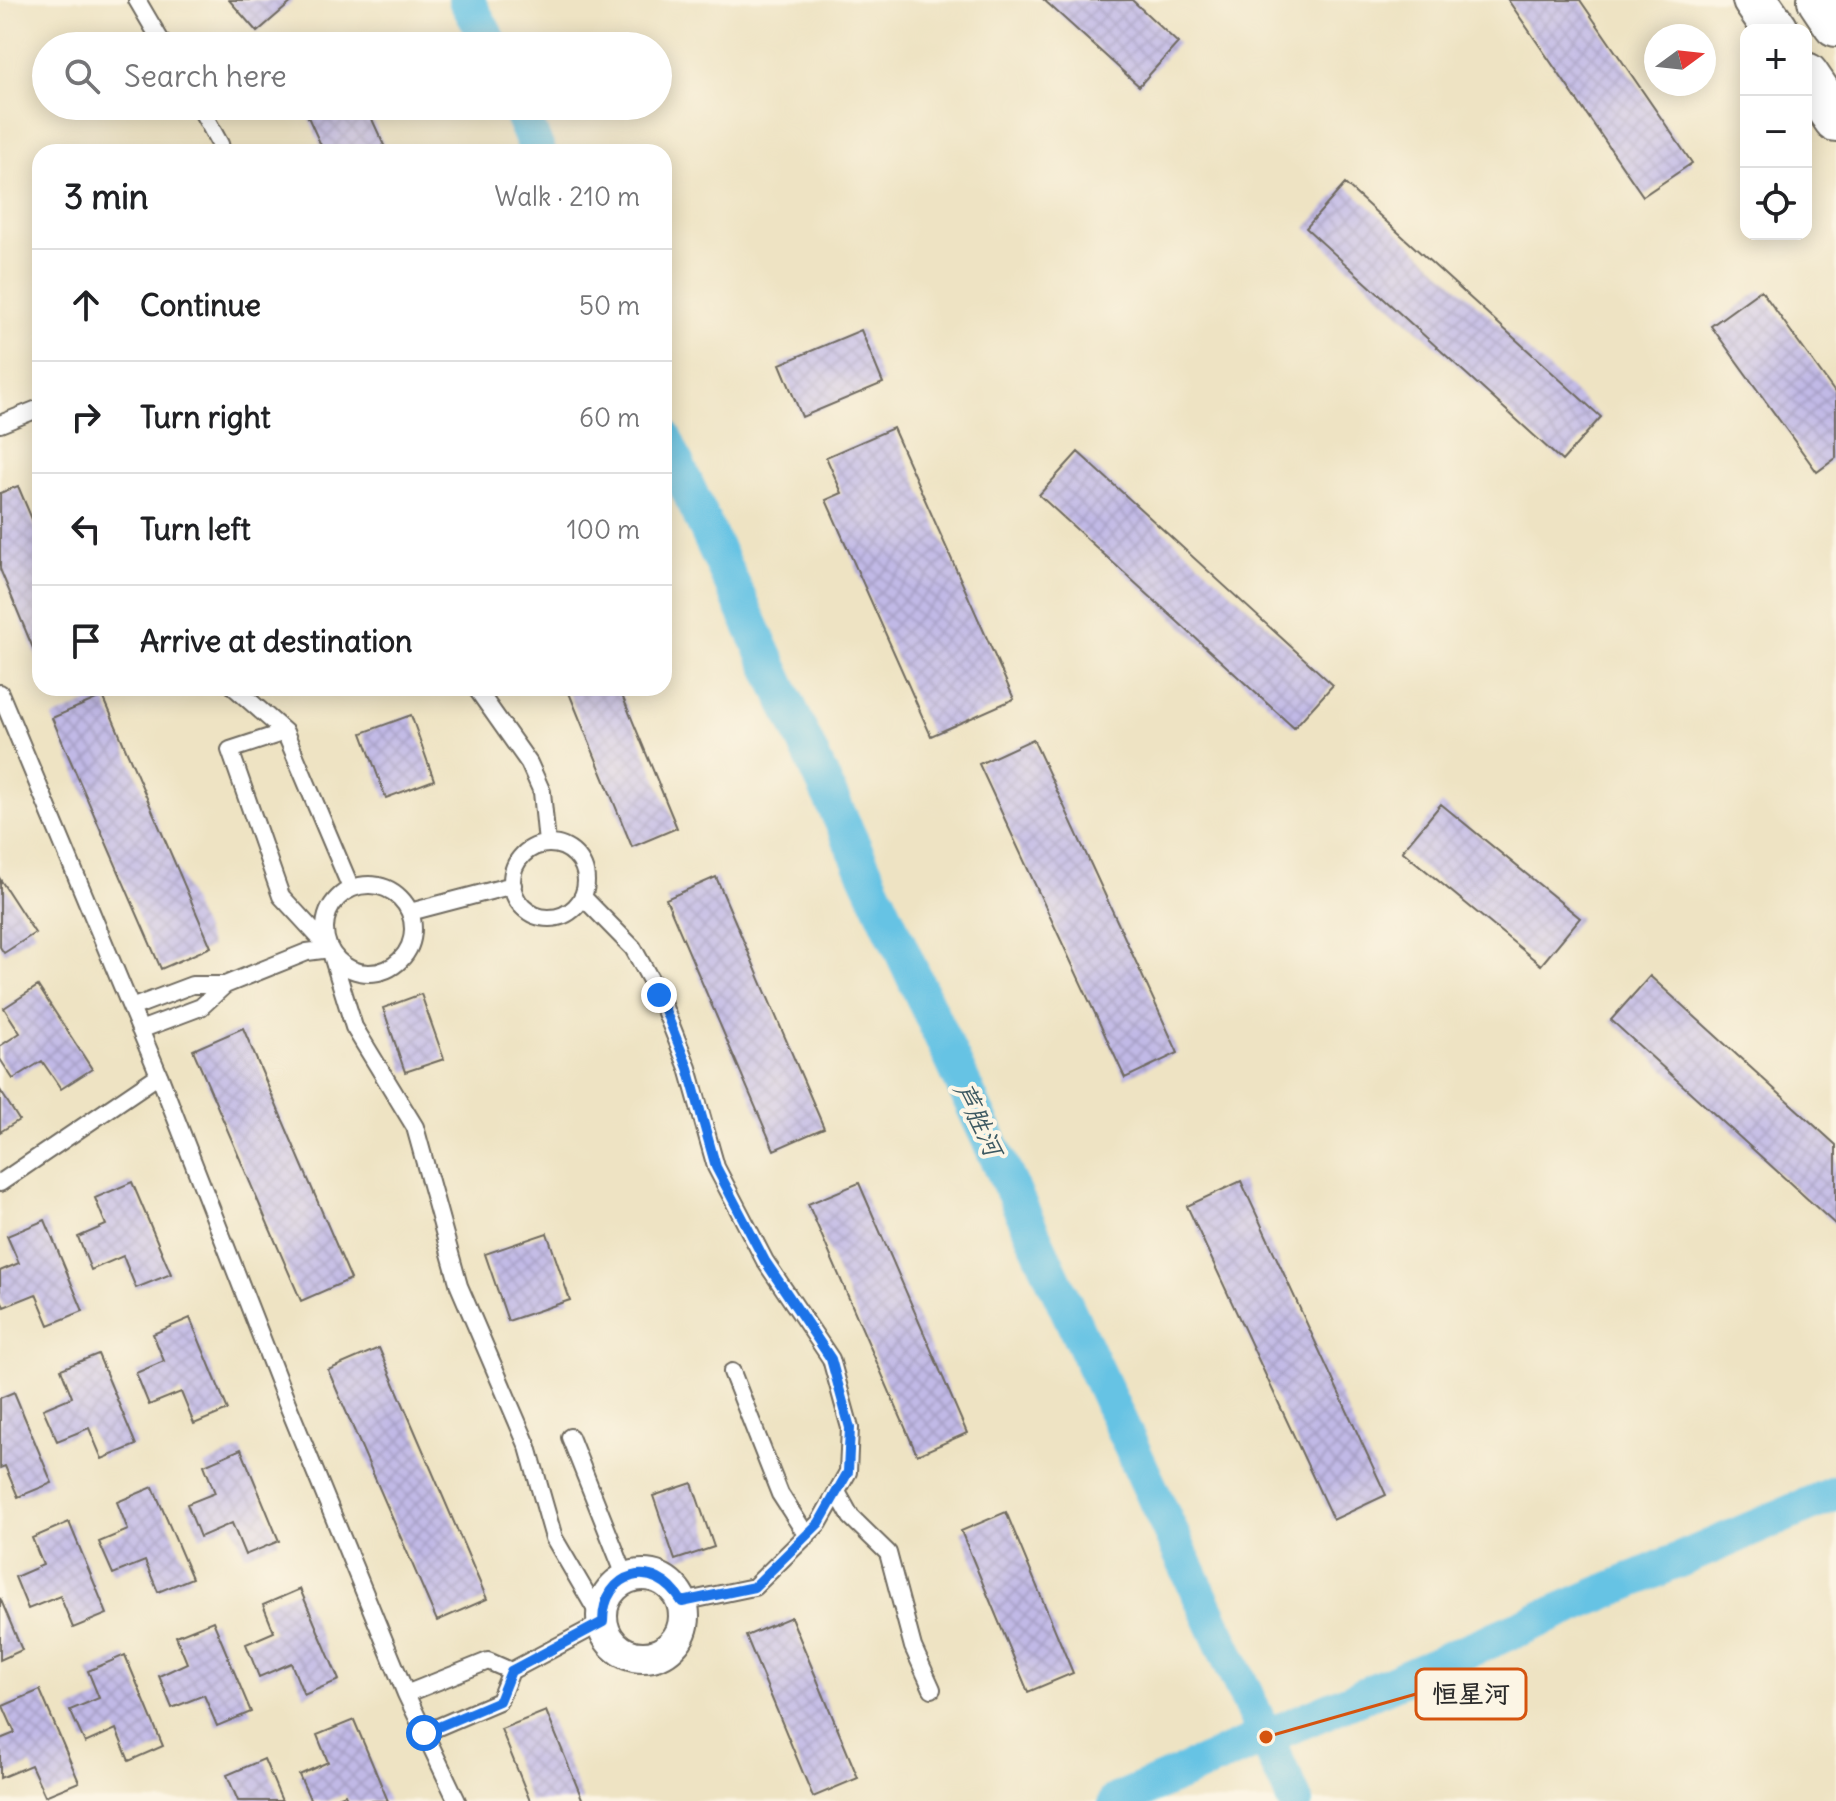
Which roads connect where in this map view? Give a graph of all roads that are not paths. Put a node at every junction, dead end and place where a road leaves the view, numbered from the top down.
1 (137, 0) edge
2 (1755, 0) edge
3 (1820, 0) edge
4 (1772, 24) edge
5 (1836, 24) edge
6 (156, 32) edge
7 (1812, 84) edge
8 (1836, 119) edge
9 (207, 120) edge
10 (220, 144) edge
11 (32, 411) edge
12 (0, 424) edge
13 (0, 693) edge
14 (244, 696) edge
15 (482, 696) edge
16 (285, 732) junction
17 (547, 843) junction
18 (513, 885) junction
19 (351, 888) junction
20 (583, 897) junction
21 (410, 912) junction
22 (330, 949) junction
23 (225, 985) junction
24 (131, 1008) junction
25 (140, 1030) junction
26 (159, 1075) junction
27 (0, 1183) edge
28 (732, 1372) dead end
29 (570, 1437) dead end
30 (837, 1492) junction
31 (807, 1536) junction
32 (626, 1578) junction
33 (682, 1602) junction
34 (603, 1622) junction
35 (511, 1671) junction
36 (932, 1689) dead end
37 (406, 1694) junction
38 (424, 1733) junction
39 (457, 1801) edge

1 - 6 lane
2 - 4 street
3 - 5 street
7 - 8 street
9 - 10 lane
11 - 12 lane
13 - 24 lane
14 - 16 lane
15 - 17 lane
16 - 19 lane
16 - 22 lane
17 - 18 lane
17 - 20 lane
18 - 20 lane
18 - 21 lane
19 - 21 lane
19 - 22 lane
20 - 30 lane
21 - 22 lane
22 - 23 lane
22 - 34 lane
23 - 24 lane
23 - 25 lane
24 - 25 lane
25 - 26 lane
26 - 27 lane
26 - 37 lane
28 - 31 lane
29 - 32 lane
30 - 31 lane
30 - 36 lane
31 - 33 lane
32 - 33 street
32 - 34 street
33 - 34 street
34 - 35 lane
35 - 37 lane
35 - 38 lane
37 - 38 lane
38 - 39 lane

